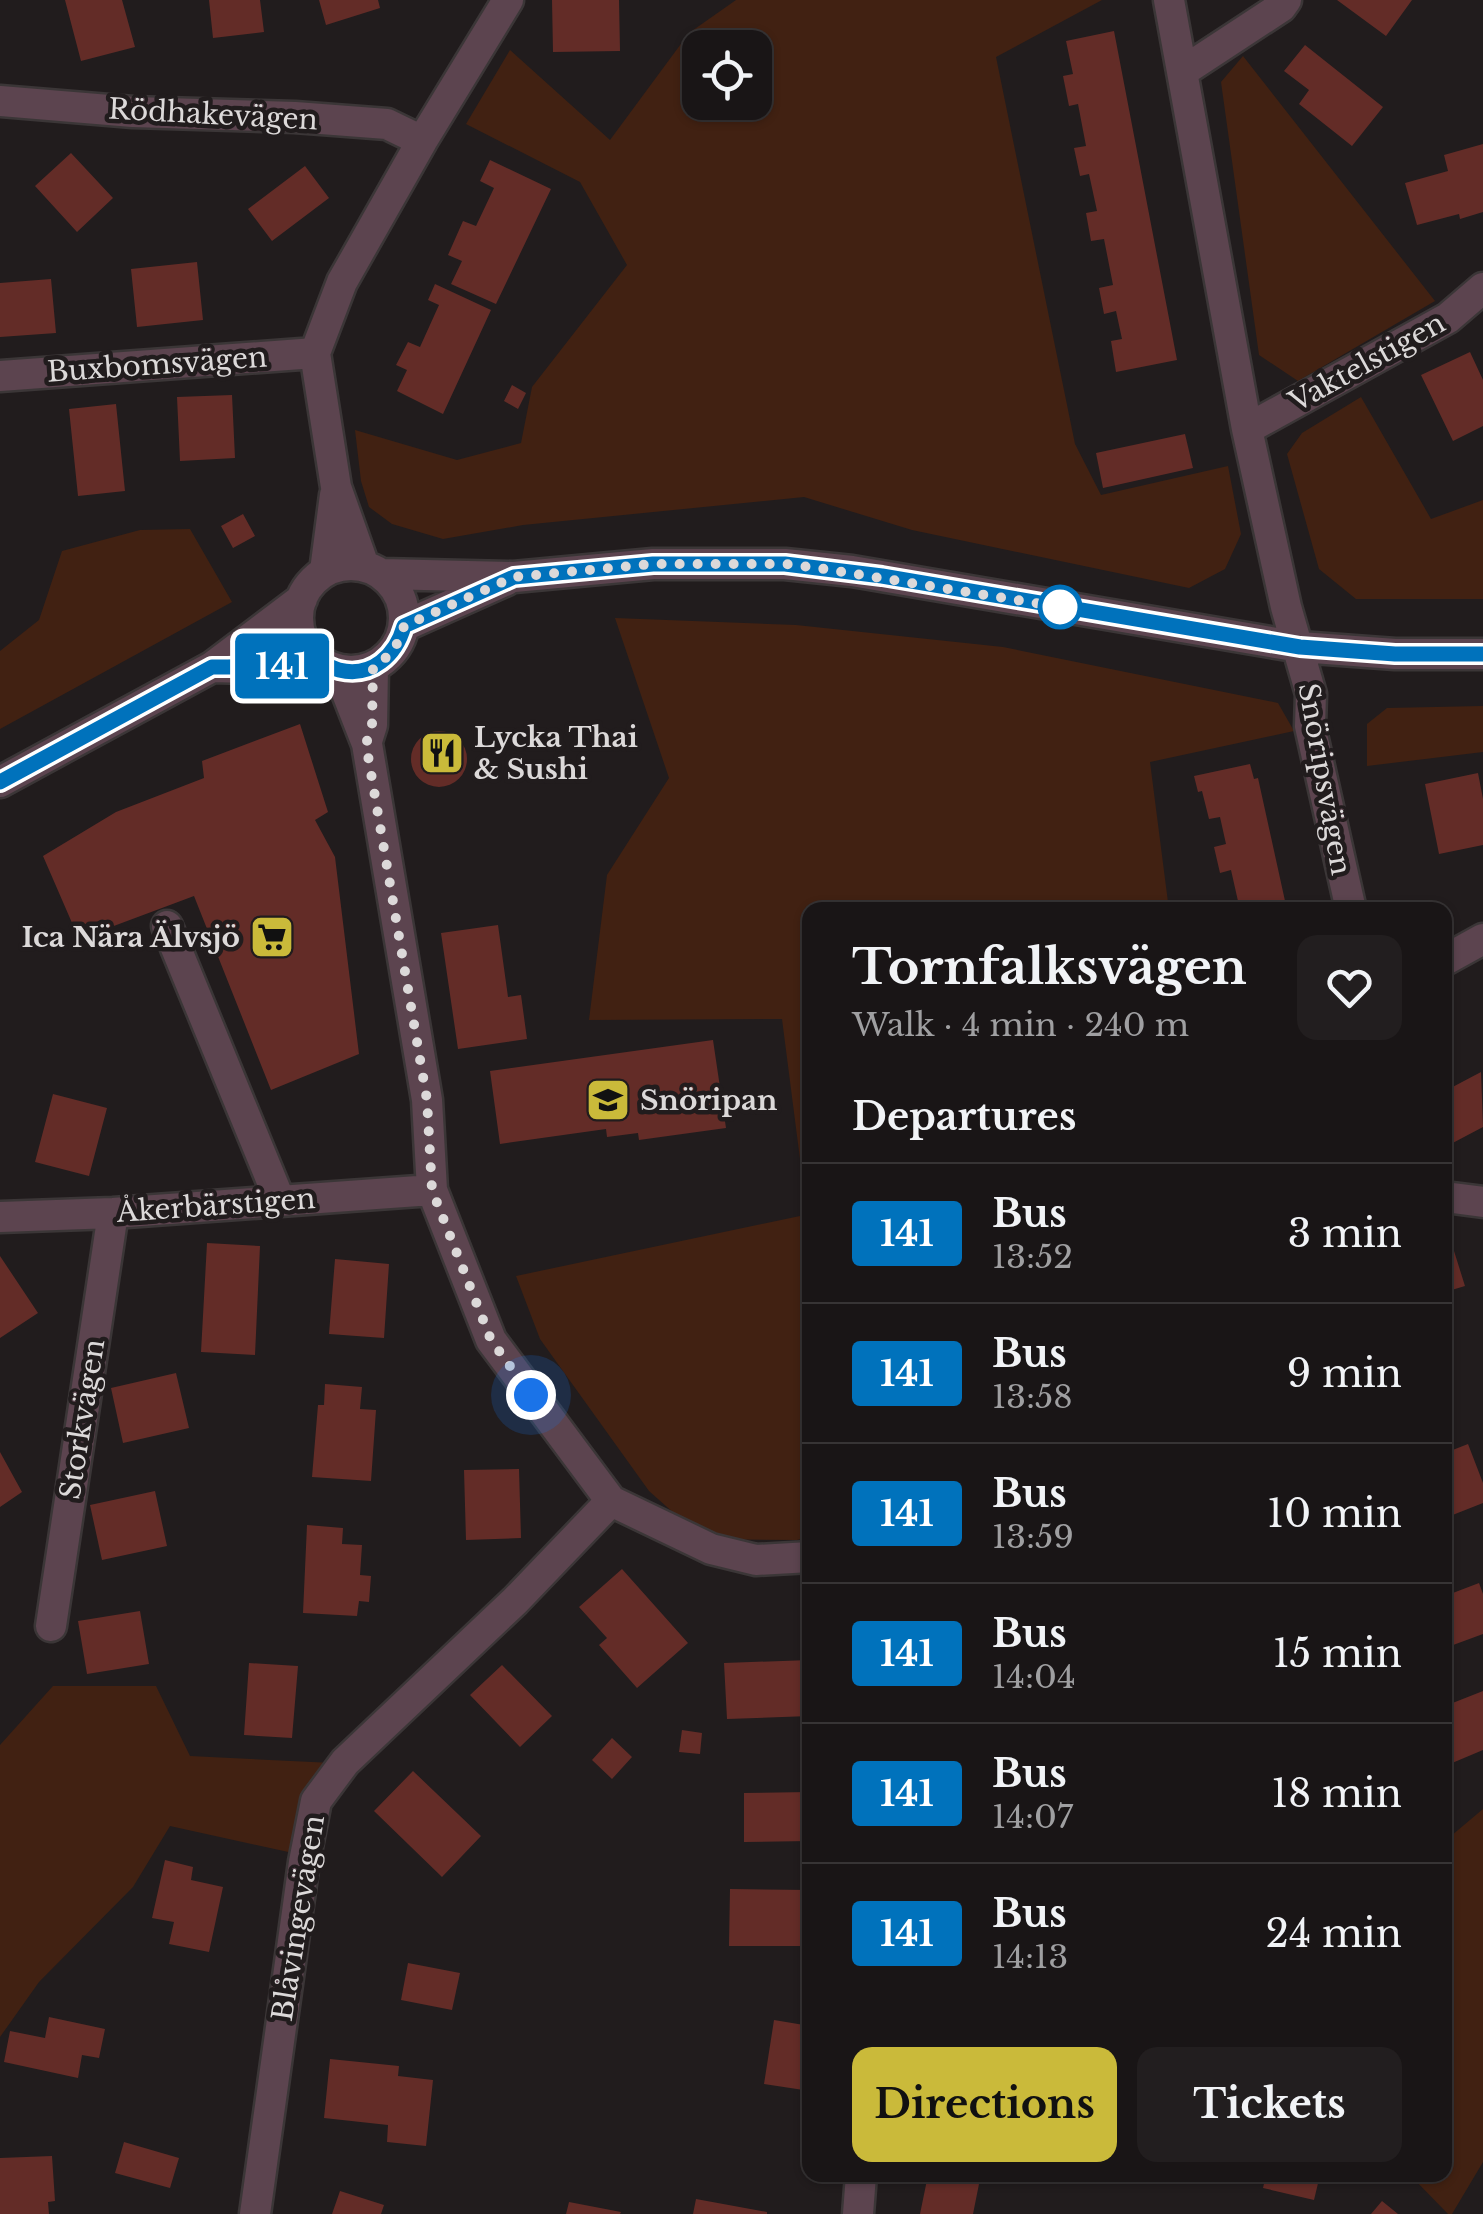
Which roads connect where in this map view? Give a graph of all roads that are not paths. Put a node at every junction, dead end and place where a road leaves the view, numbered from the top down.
1 (508, 0) edge
2 (1169, 0) edge
3 (1286, 0) edge
4 (1182, 72) junction
5 (0, 101) edge
6 (422, 140) junction
7 (1483, 288) edge
8 (314, 354) junction
9 (0, 376) edge
10 (1247, 429) junction
11 (336, 487) junction
12 (373, 570) junction
13 (325, 571) junction
14 (514, 577) junction
15 (302, 598) junction
16 (404, 626) junction
17 (1300, 647) junction
18 (1483, 654) edge
19 (330, 666) junction
20 (212, 667) junction
21 (373, 667) junction
22 (366, 744) junction
23 (0, 782) edge
24 (1348, 902) edge
25 (167, 926) dead end
26 (1483, 939) edge
27 (1452, 956) edge
28 (432, 1190) junction
29 (1452, 1199) edge
30 (280, 1201) junction
31 (1483, 1202) edge
32 (114, 1213) junction
33 (0, 1217) edge
34 (611, 1501) junction
35 (802, 1557) edge
36 (51, 1626) dead end
37 (860, 2182) edge
38 (255, 2214) edge
39 (858, 2214) edge

1 - 6 street
2 - 4 street, Snöripsvägen
3 - 4 street
4 - 10 street, Snöripsvägen
5 - 6 street, Rödhakevägen
6 - 8 street
7 - 10 street, Vaktelstigen
8 - 9 street, Buxbomsvägen
8 - 11 street
10 - 17 street, Snöripsvägen
11 - 12 street
11 - 13 street
12 - 13 street
12 - 14 street
12 - 16 street
13 - 15 street
14 - 16 street
14 - 17 street
15 - 19 street
15 - 20 street
16 - 21 street
17 - 18 street
17 - 24 street, Snöripsvägen
19 - 20 street
19 - 21 street
19 - 22 street
20 - 23 street
21 - 22 street
22 - 28 street
25 - 30 street
26 - 27 street
28 - 30 street, Åkerbärstigen
28 - 34 street
29 - 31 street
30 - 32 street, Åkerbärstigen
32 - 33 street, Åkerbärstigen
32 - 36 street, Storkvägen
34 - 35 street
34 - 38 street, Blåvingevägen
37 - 39 street

